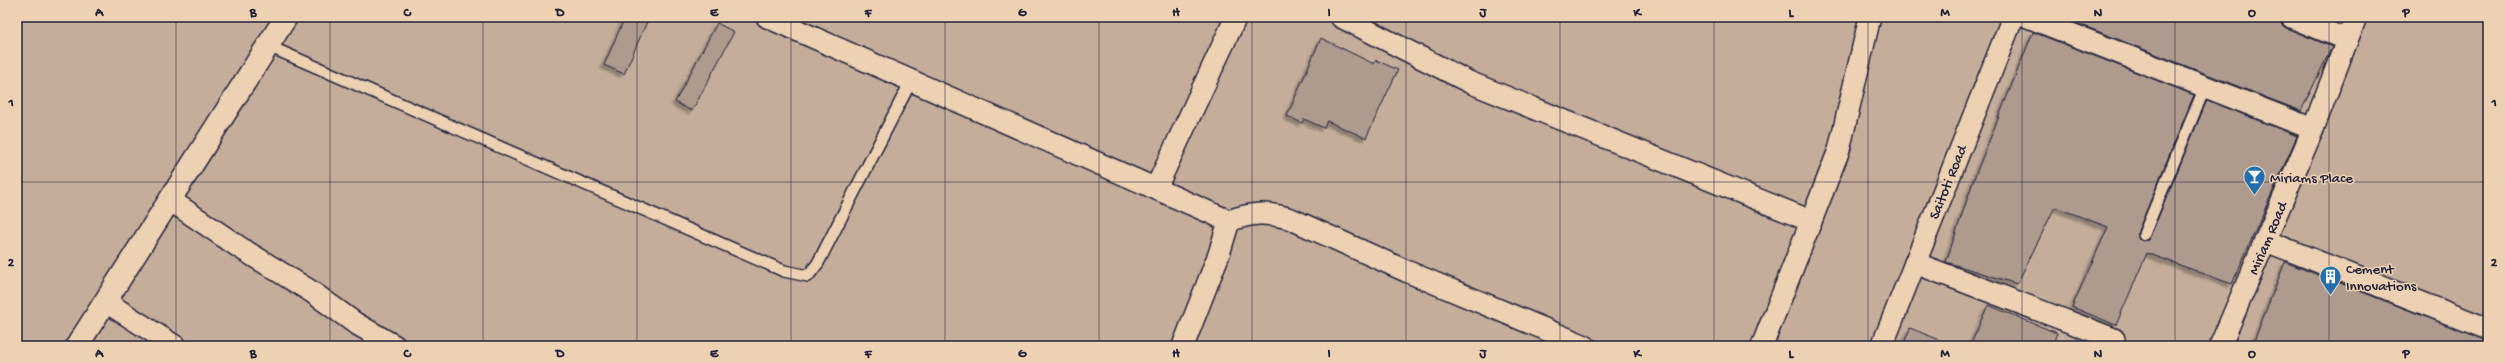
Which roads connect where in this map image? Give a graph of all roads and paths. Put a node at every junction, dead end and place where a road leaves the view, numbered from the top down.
1 (286, 17) edge
2 (767, 17) edge
3 (1236, 17) edge
4 (1341, 17) edge
5 (1870, 17) edge
6 (2013, 17) edge
7 (2028, 17) edge
8 (2291, 17) edge
9 (2356, 17) edge
10 (2346, 39) junction
11 (268, 46) junction
12 (911, 81) junction
13 (2205, 87) junction
14 (2313, 129) junction
15 (1156, 188) junction
16 (170, 200) junction
17 (1229, 220) junction
18 (1811, 220) junction
19 (2144, 234) dead end
20 (2266, 241) junction
21 (1915, 263) junction
22 (106, 302) junction
23 (2488, 330) edge
24 (2114, 339) dead end
25 (77, 346) edge
26 (175, 346) edge
27 (395, 346) edge
28 (1183, 346) edge
29 (1585, 346) edge
30 (1762, 346) edge
31 (1882, 346) edge
32 (2220, 346) edge

1 - 11 street
2 - 12 street
3 - 15 street
4 - 18 street
5 - 18 street
6 - 21 street, Saitoti Road
7 - 13 street
8 - 10 street
9 - 10 street, Miriam Road
10 - 14 street, Miriam Road
11 - 12 lane
11 - 16 street
12 - 15 street
13 - 14 street
13 - 19 lane
14 - 20 street, Miriam Road
15 - 17 street
16 - 22 street
16 - 27 street
17 - 28 street
17 - 29 street
18 - 30 street
20 - 23 street
20 - 32 street, Miriam Road
21 - 24 street
21 - 31 street, Saitoti Road
22 - 25 street
22 - 26 street

